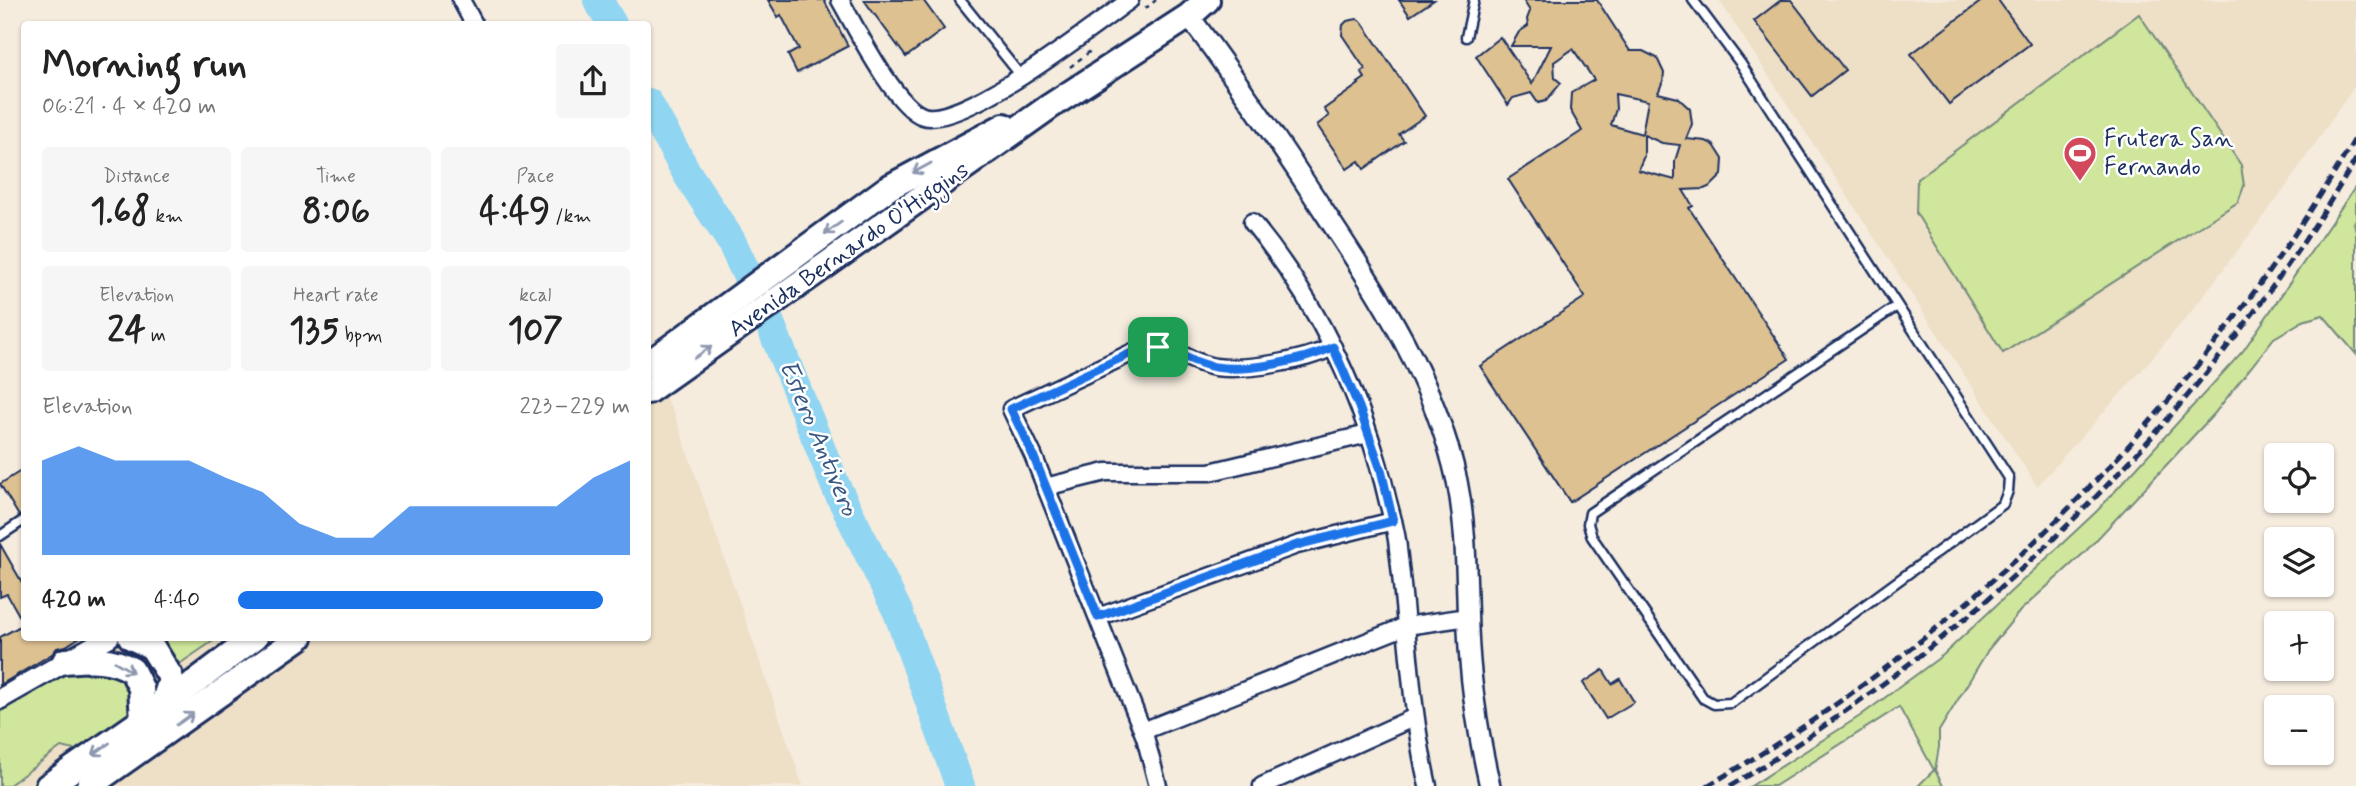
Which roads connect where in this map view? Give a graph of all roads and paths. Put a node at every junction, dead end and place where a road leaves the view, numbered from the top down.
1 (461, 0) edge
2 (840, 0) edge
3 (960, 0) edge
4 (1130, 0) edge
5 (1474, 0) edge
6 (1693, 0) edge
7 (1198, 8) edge
8 (472, 21) edge
9 (1466, 37) dead end
10 (1021, 76) junction
11 (1049, 107) junction
12 (1252, 222) dead end
13 (1897, 306) junction
14 (1333, 347) junction
15 (651, 362) edge
16 (651, 389) edge
17 (1368, 434) junction
18 (1045, 487) junction
19 (1393, 521) junction
20 (21, 522) edge
21 (0, 536) edge
22 (1098, 617) junction
23 (1468, 617) junction
24 (1406, 626) junction
25 (102, 641) edge
26 (139, 641) edge
27 (250, 641) edge
28 (294, 641) edge
29 (65, 661) junction
30 (0, 699) edge
31 (163, 706) junction
32 (1415, 717) junction
33 (143, 720) junction
34 (1143, 731) junction
35 (137, 753) junction
36 (48, 786) edge
37 (89, 786) edge
38 (1158, 786) edge
39 (1262, 786) edge
40 (1428, 786) edge
41 (1490, 786) edge

1 - 8 street
2 - 10 street
3 - 10 lane
4 - 10 street
5 - 9 lane
6 - 13 lane
7 - 11 main road, Avenida Bernardo O'Higgins
7 - 23 street
11 -> 15 main road, Avenida Bernardo O'Higgins
16 -> 11 main road, Avenida Bernardo O'Higgins
12 - 14 street
13 - 13 lane
14 - 17 street
14 - 18 street
17 - 18 street
17 - 19 street
18 - 22 street
19 - 22 street
19 - 24 street
20 - 21 lane
22 - 34 street
23 - 24 street
23 - 41 street
24 - 32 street
24 - 34 street
25 - 29 street
26 - 31 main road
27 - 31 main road
35 -> 28 main road
29 - 30 street
29 -> 33 main road
31 - 33 main road
31 - 35 main road
32 - 39 street
32 - 40 street
33 -> 36 main road
34 - 38 street
35 - 37 main road

